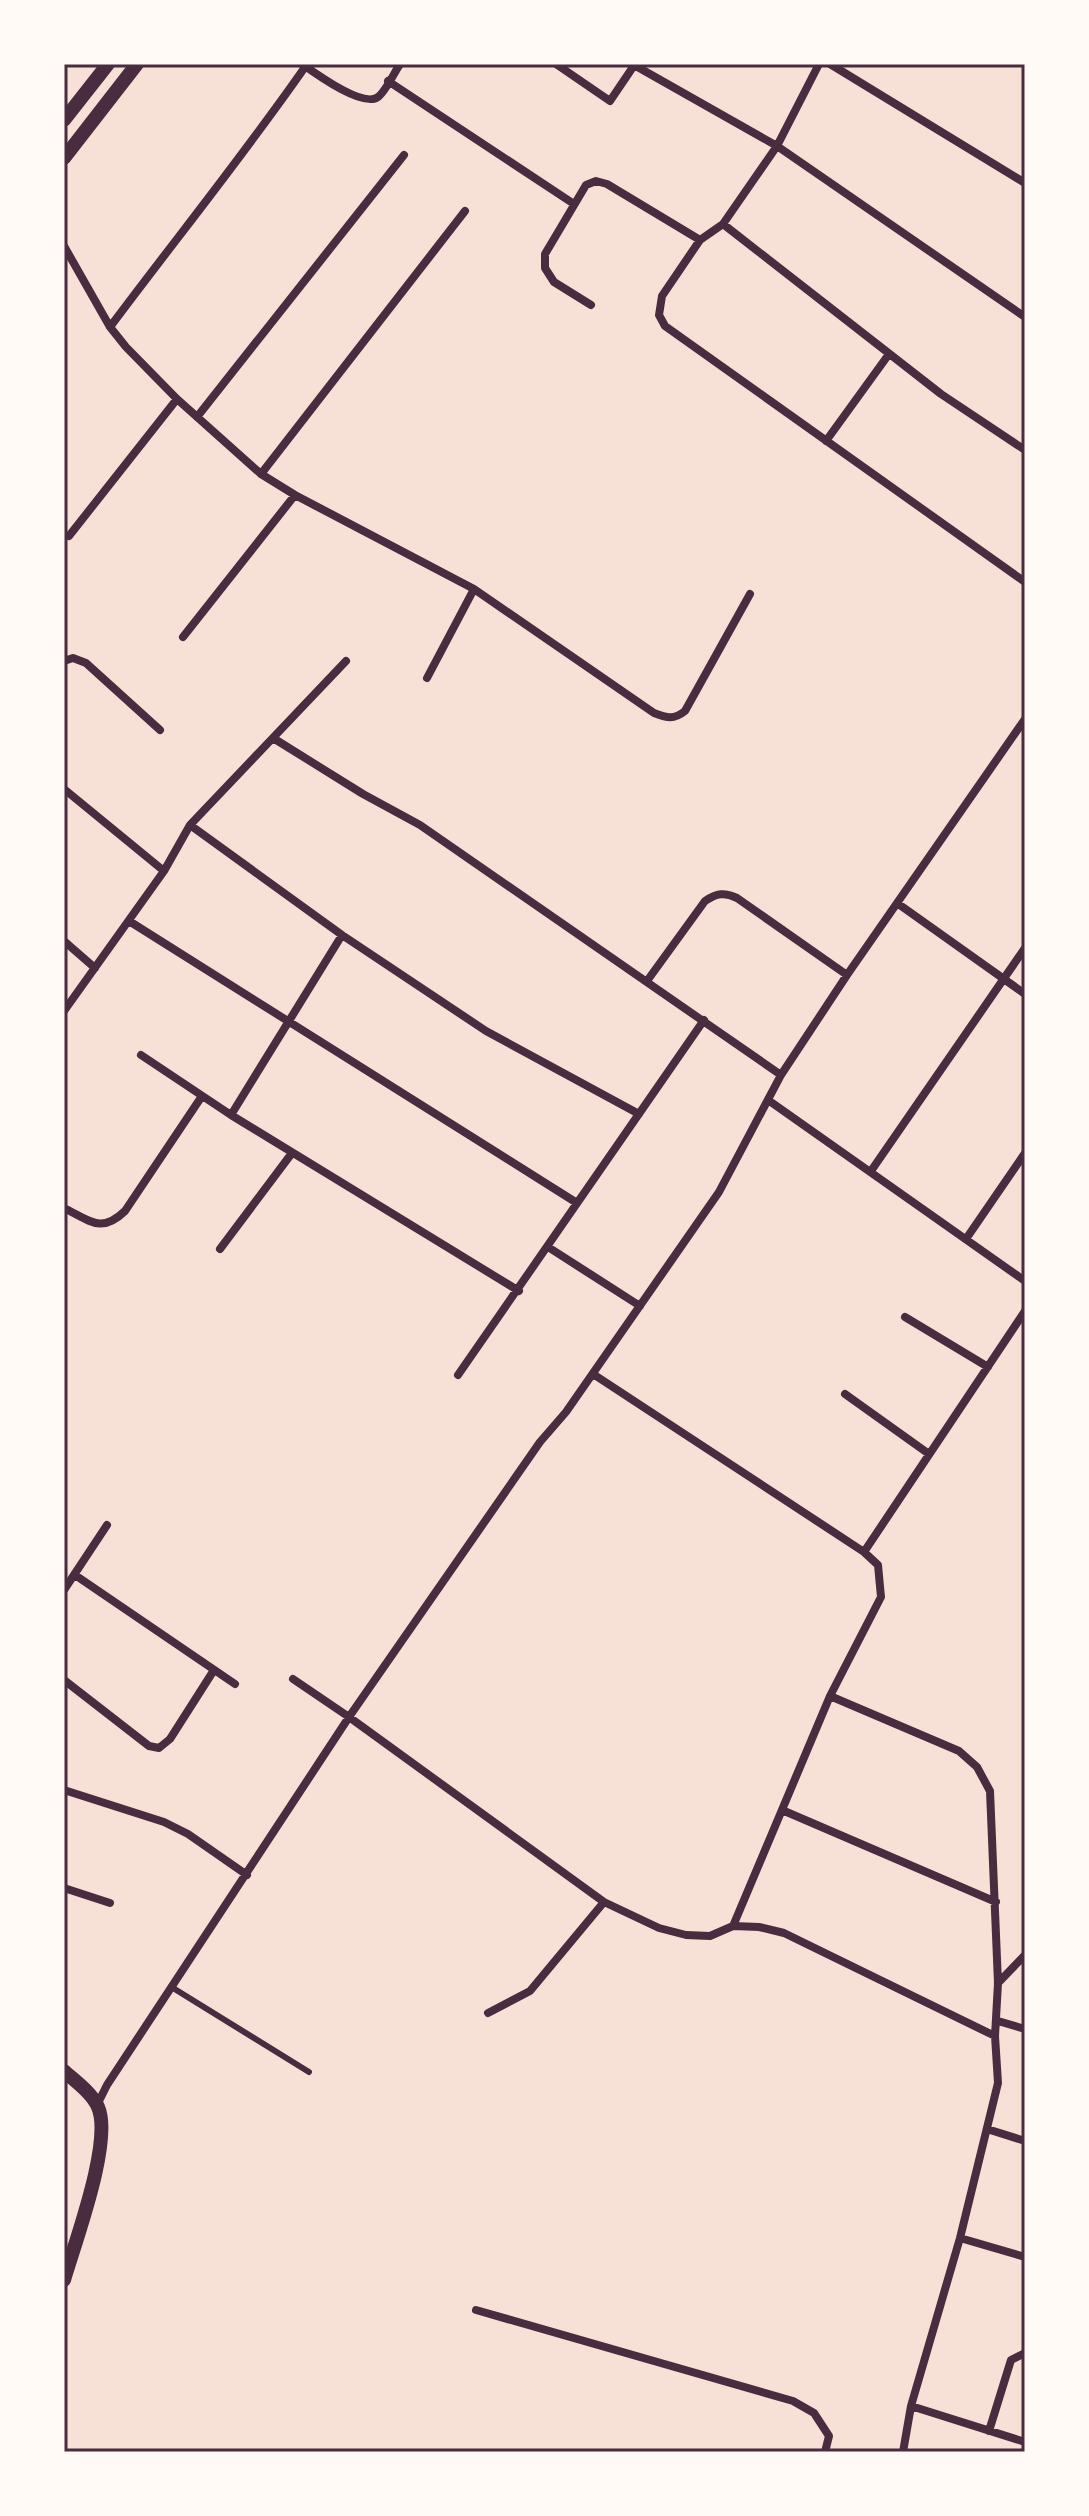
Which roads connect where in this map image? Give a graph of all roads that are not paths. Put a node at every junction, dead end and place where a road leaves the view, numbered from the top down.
1 (108, 64) edge
2 (137, 64) edge
3 (400, 64) edge
4 (556, 64) edge
5 (635, 64) edge
6 (819, 64) edge
7 (830, 64) edge
8 (304, 65) edge
9 (388, 81) junction
10 (64, 120) edge
11 (777, 146) junction
12 (404, 155) dead end
13 (64, 158) edge
14 (1025, 183) edge
15 (574, 204) junction
16 (465, 211) dead end
17 (723, 224) junction
18 (700, 240) junction
19 (64, 246) edge
20 (591, 305) dead end
21 (1025, 317) edge
22 (110, 327) junction
23 (889, 354) junction
24 (177, 399) junction
25 (197, 417) junction
26 (826, 441) junction
27 (1025, 450) edge
28 (261, 474) junction
29 (295, 495) junction
30 (69, 536) dead end
31 (1025, 582) edge
32 (474, 589) junction
33 (750, 594) dead end
34 (183, 637) dead end
35 (64, 661) edge
36 (346, 661) dead end
37 (427, 678) dead end
38 (1025, 719) edge
39 (160, 730) dead end
40 (273, 738) junction
41 (64, 789) edge
42 (190, 825) junction
43 (164, 871) junction
44 (897, 903) junction
45 (129, 921) junction
46 (342, 935) junction
47 (64, 941) edge
48 (1025, 948) edge
49 (95, 968) junction
50 (847, 975) junction
51 (1004, 979) junction
52 (647, 981) junction
53 (1025, 994) edge
54 (64, 1011) edge
55 (704, 1020) junction
56 (289, 1021) junction
57 (141, 1055) dead end
58 (781, 1075) junction
59 (202, 1096) junction
60 (768, 1100) junction
61 (639, 1114) junction
62 (231, 1115) junction
63 (292, 1153) junction
64 (1025, 1153) edge
65 (871, 1171) junction
66 (577, 1203) junction
67 (64, 1208) edge
68 (966, 1239) junction
69 (548, 1247) junction
70 (220, 1249) dead end
71 (1025, 1281) edge
72 (519, 1291) junction
73 (640, 1306) junction
74 (1025, 1311) edge
75 (905, 1317) dead end
76 (988, 1367) junction
77 (593, 1374) junction
78 (458, 1375) dead end
79 (845, 1394) dead end
80 (929, 1454) junction
81 (107, 1525) dead end
82 (864, 1552) junction
83 (75, 1575) junction
84 (64, 1590) edge
85 (214, 1670) junction
86 (293, 1679) dead end
87 (64, 1680) edge
88 (235, 1684) dead end
89 (830, 1696) junction
90 (349, 1717) junction
91 (64, 1790) edge
92 (782, 1810) junction
93 (247, 1875) junction
94 (64, 1888) edge
95 (604, 1902) junction
96 (996, 1902) junction
97 (110, 1903) dead end
98 (733, 1926) junction
99 (1025, 1955) edge
100 (998, 1983) junction
101 (173, 1988) junction
102 (488, 2013) dead end
103 (998, 2021) junction
104 (1025, 2029) edge
105 (995, 2036) junction
106 (64, 2071) edge
107 (309, 2072) dead end
108 (97, 2105) junction
109 (987, 2129) junction
110 (1025, 2141) edge
111 (960, 2238) junction
112 (1025, 2257) edge
113 (64, 2280) edge
114 (476, 2310) dead end
115 (1025, 2353) edge
116 (911, 2406) junction
117 (989, 2431) junction
118 (1025, 2442) edge
119 (825, 2452) edge
120 (903, 2452) edge

1 - 10 street
2 - 13 street
3 - 9 street
4 - 5 street
5 - 11 street
6 - 11 street
7 - 14 street
8 - 9 street
8 - 22 street
9 - 15 street
11 - 17 street
11 - 21 street
12 - 25 street
15 - 18 street
15 - 20 street
16 - 28 street
17 - 18 street
17 - 23 street
18 - 26 street
19 - 22 street
22 - 24 street
23 - 26 street
23 - 27 street
24 - 25 street
24 - 30 street
25 - 28 street
26 - 31 street
28 - 29 street
29 - 32 street
29 - 34 street
32 - 33 street
32 - 37 street
35 - 39 street
36 - 40 street
38 - 44 street
40 - 42 street
40 - 52 street
41 - 43 street
42 - 43 street
42 - 46 street
43 - 45 street
44 - 50 street
44 - 51 street
45 - 49 street
45 - 56 street
46 - 56 street
46 - 61 street
47 - 49 street
48 - 51 street
49 - 54 street
50 - 52 street
50 - 58 street
51 - 53 street
51 - 65 street
52 - 55 street
55 - 58 street
55 - 61 street
56 - 62 street
56 - 66 street
57 - 59 street
58 - 60 street
59 - 62 street
59 - 67 street
60 - 65 street
60 - 73 street
61 - 66 street
62 - 63 street
63 - 70 street
63 - 72 street
64 - 68 street
65 - 68 street
66 - 69 street
68 - 71 street
69 - 72 street
69 - 73 street
72 - 78 street
73 - 77 street
74 - 76 street
75 - 76 street
76 - 80 street
77 - 82 street
77 - 90 street
79 - 80 street
80 - 82 street
81 - 83 street
82 - 89 street
83 - 84 street
83 - 85 street
85 - 87 street
85 - 88 street
86 - 90 street
89 - 92 street
89 - 96 street
90 - 93 street
90 - 95 street
91 - 93 street
92 - 96 street
92 - 98 street
93 - 101 street
94 - 97 street
95 - 98 street
95 - 102 street
96 - 100 street
98 - 105 street
99 - 100 street
100 - 103 street
101 - 107 lane
101 - 108 street
103 - 104 street
103 - 105 street
105 - 109 street
106 - 108 street
108 - 113 street
109 - 110 street
109 - 111 street
111 - 112 street
111 - 116 street
114 - 119 street
115 - 117 street
116 - 117 street
116 - 120 street
117 - 118 street

